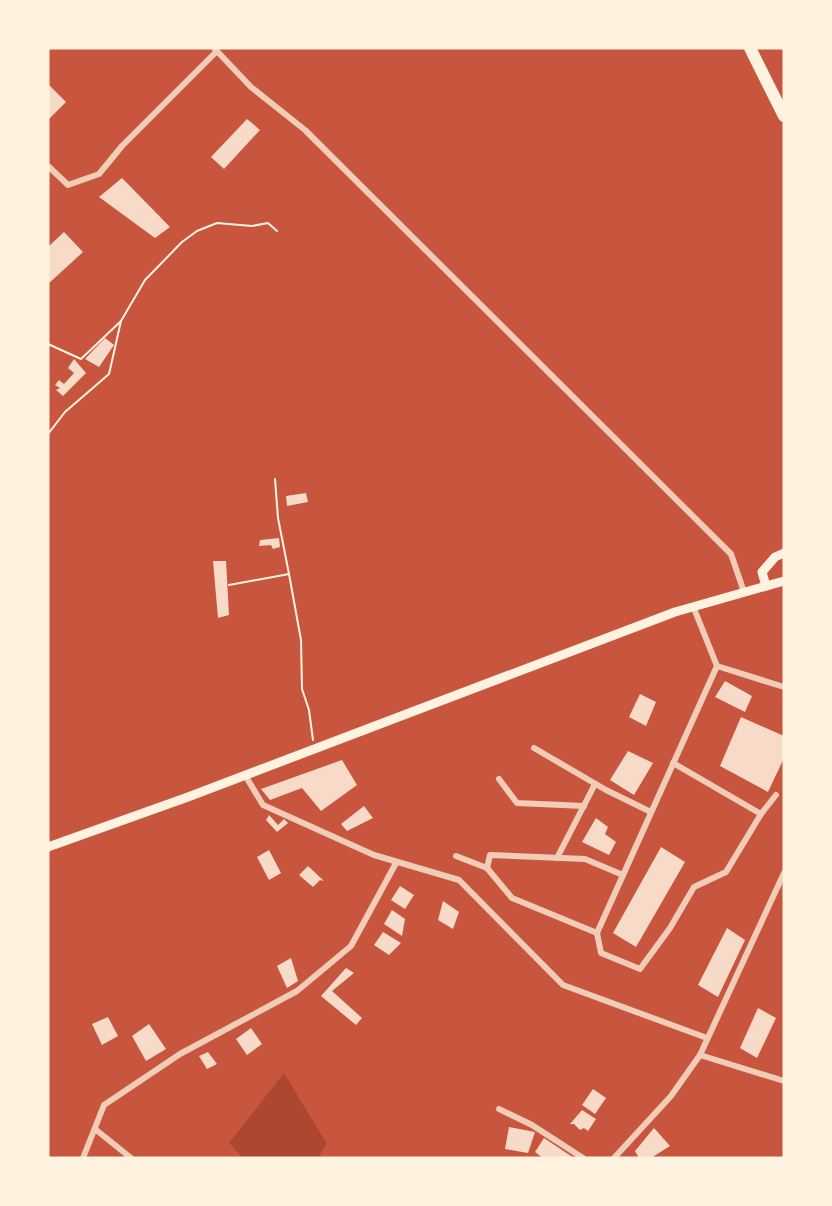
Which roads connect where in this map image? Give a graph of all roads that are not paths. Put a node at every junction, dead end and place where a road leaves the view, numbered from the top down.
1 (750, 48) edge
2 (216, 50) edge
3 (784, 116) edge
4 (48, 166) edge
5 (784, 553) edge
6 (784, 580) edge
7 (766, 586) junction
8 (784, 586) edge
9 (744, 592) junction
10 (693, 606) junction
11 (717, 666) junction
12 (784, 687) edge
13 (534, 748) dead end
14 (673, 763) junction
15 (245, 775) junction
16 (499, 779) dead end
17 (595, 784) junction
18 (777, 795) dead end
19 (584, 806) junction
20 (651, 812) junction
21 (761, 814) junction
22 (48, 847) edge
23 (456, 856) dead end
24 (557, 858) junction
25 (396, 863) junction
26 (487, 868) junction
27 (784, 873) edge
28 (623, 874) junction
29 (597, 933) junction
30 (707, 1038) junction
31 (700, 1054) junction
32 (784, 1081) edge
33 (499, 1109) dead end
34 (95, 1129) junction
35 (83, 1158) edge
36 (131, 1158) edge
37 (583, 1158) edge
38 (614, 1158) edge

1 - 3 highway
2 - 4 street
2 - 9 street
5 - 7 main road
6 - 7 main road
7 - 8 street
7 - 9 main road
9 - 10 main road
10 - 11 street
10 - 15 main road
11 - 12 street
11 - 14 street
13 - 17 street
14 - 20 street
14 - 21 street
15 - 22 main road
15 - 25 street
16 - 19 street
17 - 19 street
17 - 20 street
18 - 21 street
19 - 24 street
20 - 28 street
21 - 29 street
23 - 26 street
24 - 26 street
24 - 28 street
25 - 30 street
25 - 34 street
26 - 29 street
27 - 30 street
28 - 29 street
30 - 31 street
31 - 32 street
31 - 38 street
33 - 37 street
34 - 35 street
34 - 36 street

